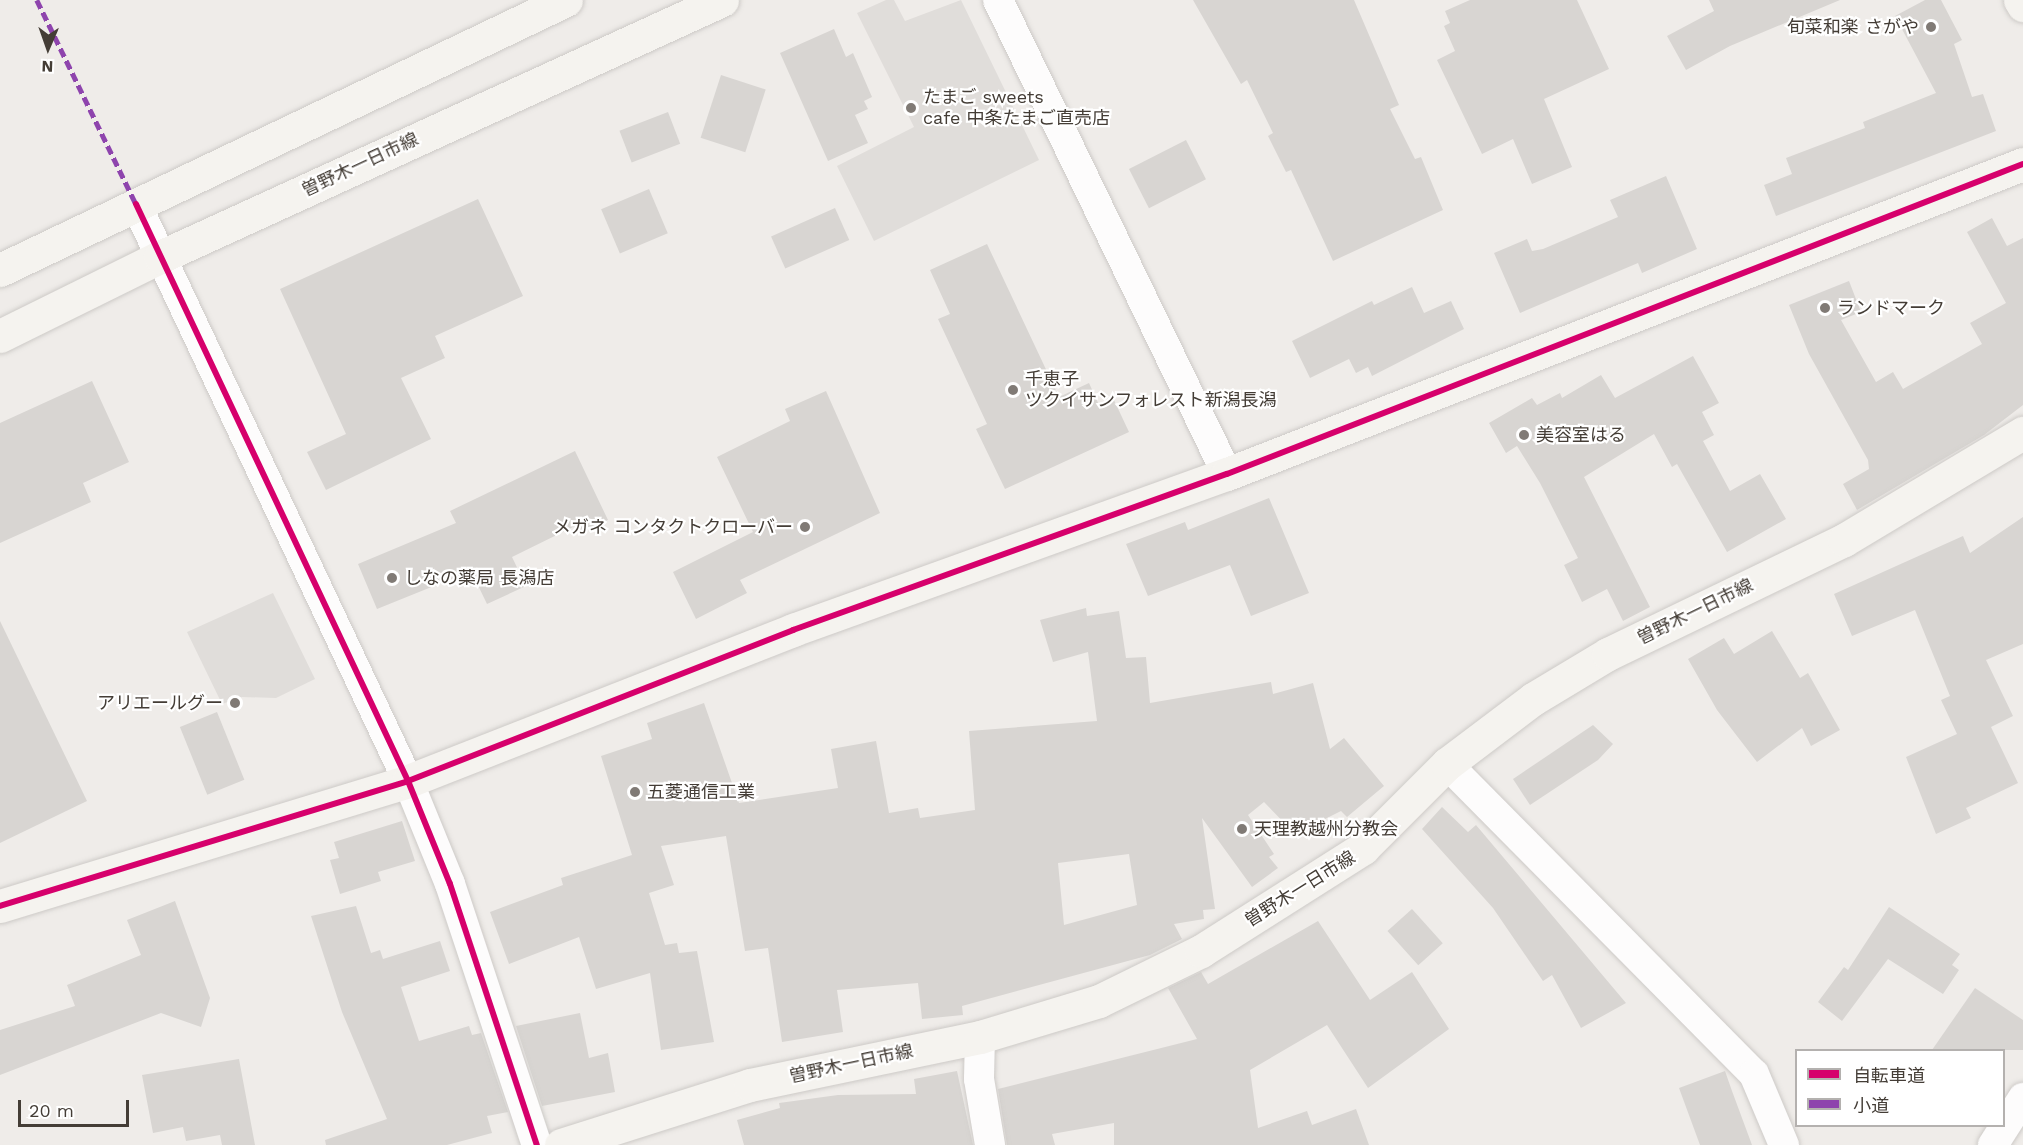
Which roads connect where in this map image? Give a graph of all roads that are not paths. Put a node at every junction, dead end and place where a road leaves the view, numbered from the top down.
1 (566, 0) edge
2 (722, 0) edge
3 (998, 0) edge
4 (2020, 0) edge
5 (2023, 5) edge
6 (2023, 164) edge
7 (136, 204) junction
8 (160, 257) junction
9 (0, 270) edge
10 (0, 336) edge
11 (2023, 433) edge
12 (1227, 474) junction
13 (1447, 764) junction
14 (408, 781) junction
15 (0, 906) edge
16 (980, 1037) junction
17 (2023, 1098) edge
18 (2005, 1126) edge
19 (2004, 1127) edge
20 (537, 1145) edge
21 (561, 1145) edge
22 (990, 1145) edge
23 (1784, 1145) edge
24 (1993, 1145) edge

1 - 7 main road
2 - 8 main road, 曽野木一日市線
3 - 12 street
4 - 5 main road
6 - 12 main road
7 - 8 street
7 - 9 main road
8 - 10 main road, 曽野木一日市線
8 - 14 street
11 - 13 main road, 曽野木一日市線
12 - 14 main road
13 - 16 main road, 曽野木一日市線
13 - 23 street
14 - 15 main road
14 - 20 street
16 - 21 main road, 曽野木一日市線
16 - 22 street
17 - 18 street
19 - 24 street

